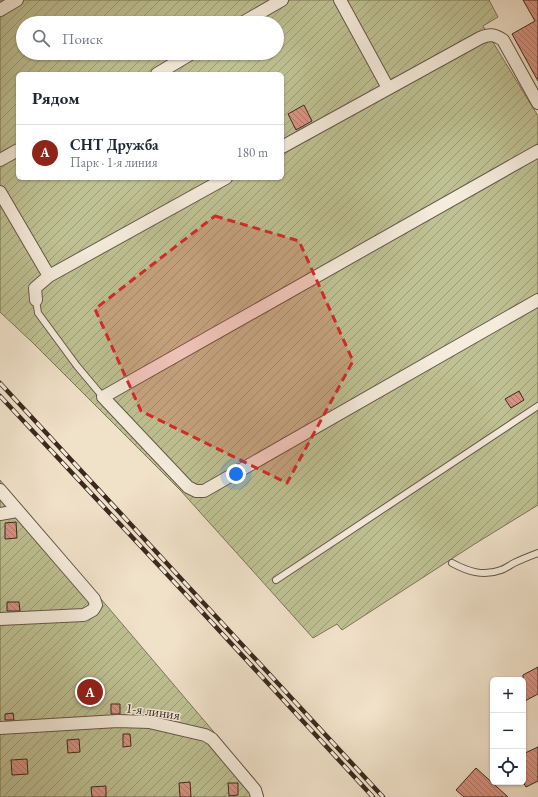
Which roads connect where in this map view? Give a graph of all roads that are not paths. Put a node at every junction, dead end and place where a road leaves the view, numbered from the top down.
1 (17, 0) edge
2 (282, 0) edge
3 (340, 0) edge
4 (0, 10) edge
5 (254, 16) edge
6 (180, 60) edge
7 (160, 72) edge
8 (388, 88) junction
9 (538, 103) edge
10 (284, 146) edge
11 (16, 151) edge
12 (538, 151) edge
13 (0, 160) edge
14 (222, 180) edge
15 (0, 192) edge
16 (49, 276) junction
17 (36, 300) joint
18 (538, 300) edge
19 (103, 397) junction
20 (538, 406) edge
21 (0, 490) edge
22 (17, 510) junction
23 (0, 514) edge
24 (538, 553) edge
25 (452, 563) dead end
26 (276, 580) dead end
27 (0, 619) edge
28 (0, 728) edge
29 (257, 797) edge

1 - 4 street
2 - 5 street
3 - 8 street
6 - 7 street
8 - 9 street
8 - 10 street
11 - 13 street
12 - 19 street
14 - 16 street
15 - 16 street
16 - 17 street
17 - 19 lane
18 - 19 street
20 - 26 lane
21 - 22 street
22 - 23 street
22 - 27 street
24 - 25 lane
28 - 29 street, 1-я линия

